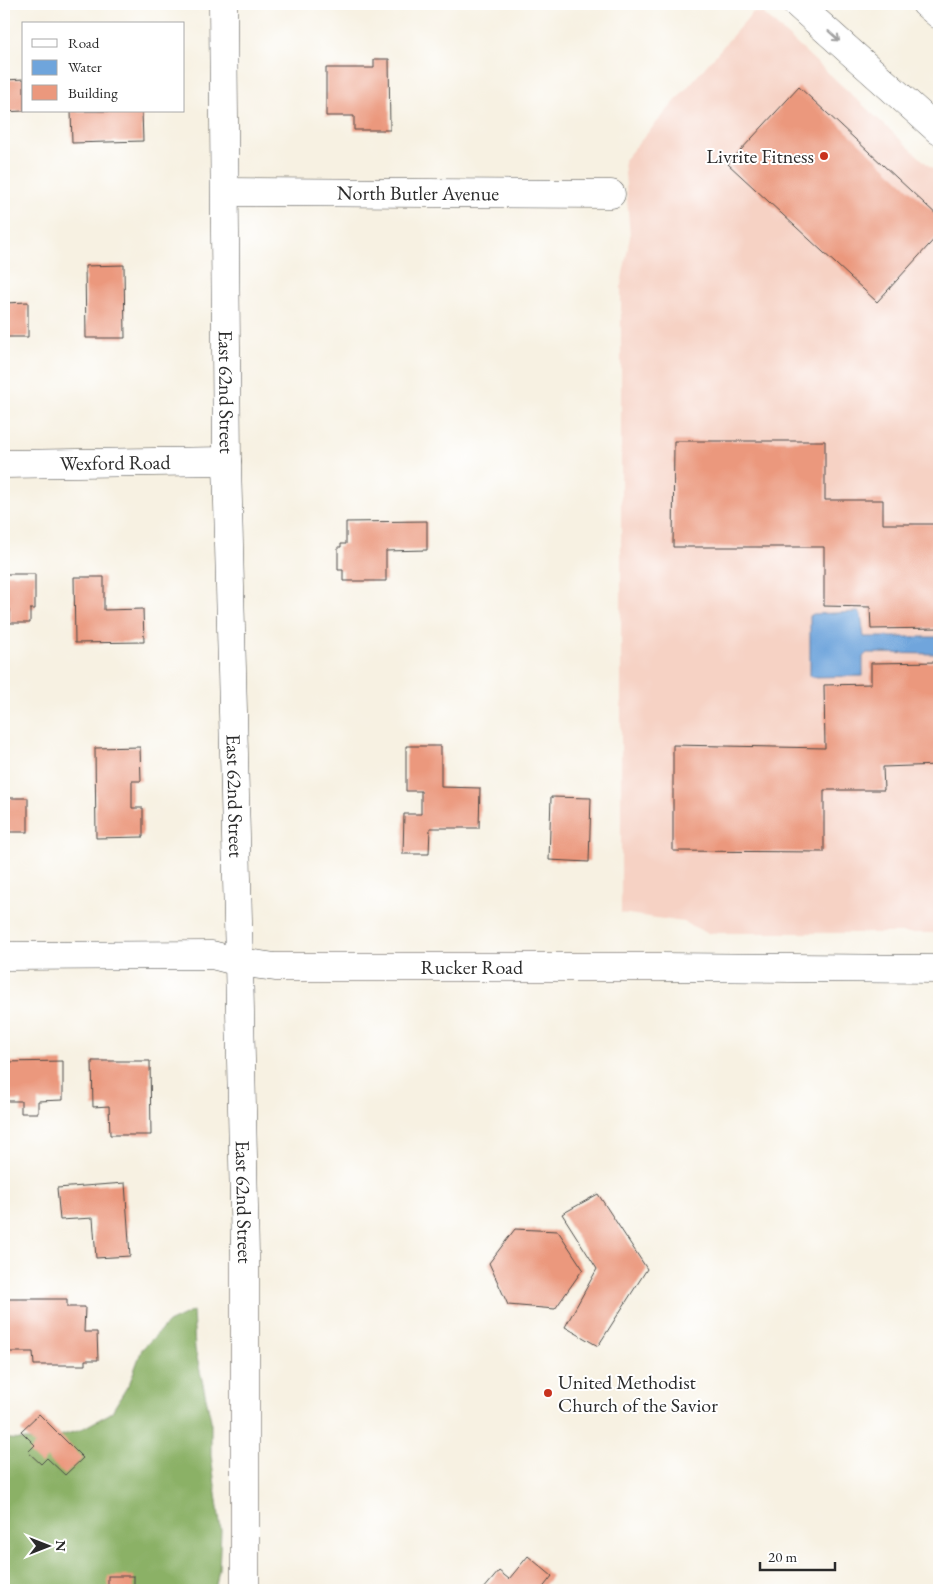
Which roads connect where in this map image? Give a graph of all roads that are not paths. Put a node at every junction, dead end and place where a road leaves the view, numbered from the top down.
1 (223, 4) edge
2 (798, 4) edge
3 (926, 4) edge
4 (939, 15) edge
5 (939, 131) edge
6 (226, 192) junction
7 (611, 194) dead end
8 (227, 461) junction
9 (4, 464) edge
10 (4, 956) edge
11 (239, 962) junction
12 (939, 969) edge
13 (245, 1590) edge

1 - 6 street, East 62nd Street
2 -> 5 street
3 - 4 street
6 - 7 street, North Butler Avenue
6 - 8 street, East 62nd Street
8 - 9 street, Wexford Road
8 - 11 street, East 62nd Street
10 - 11 street, Rucker Road
11 - 12 street, Rucker Road
11 - 13 street, East 62nd Street

